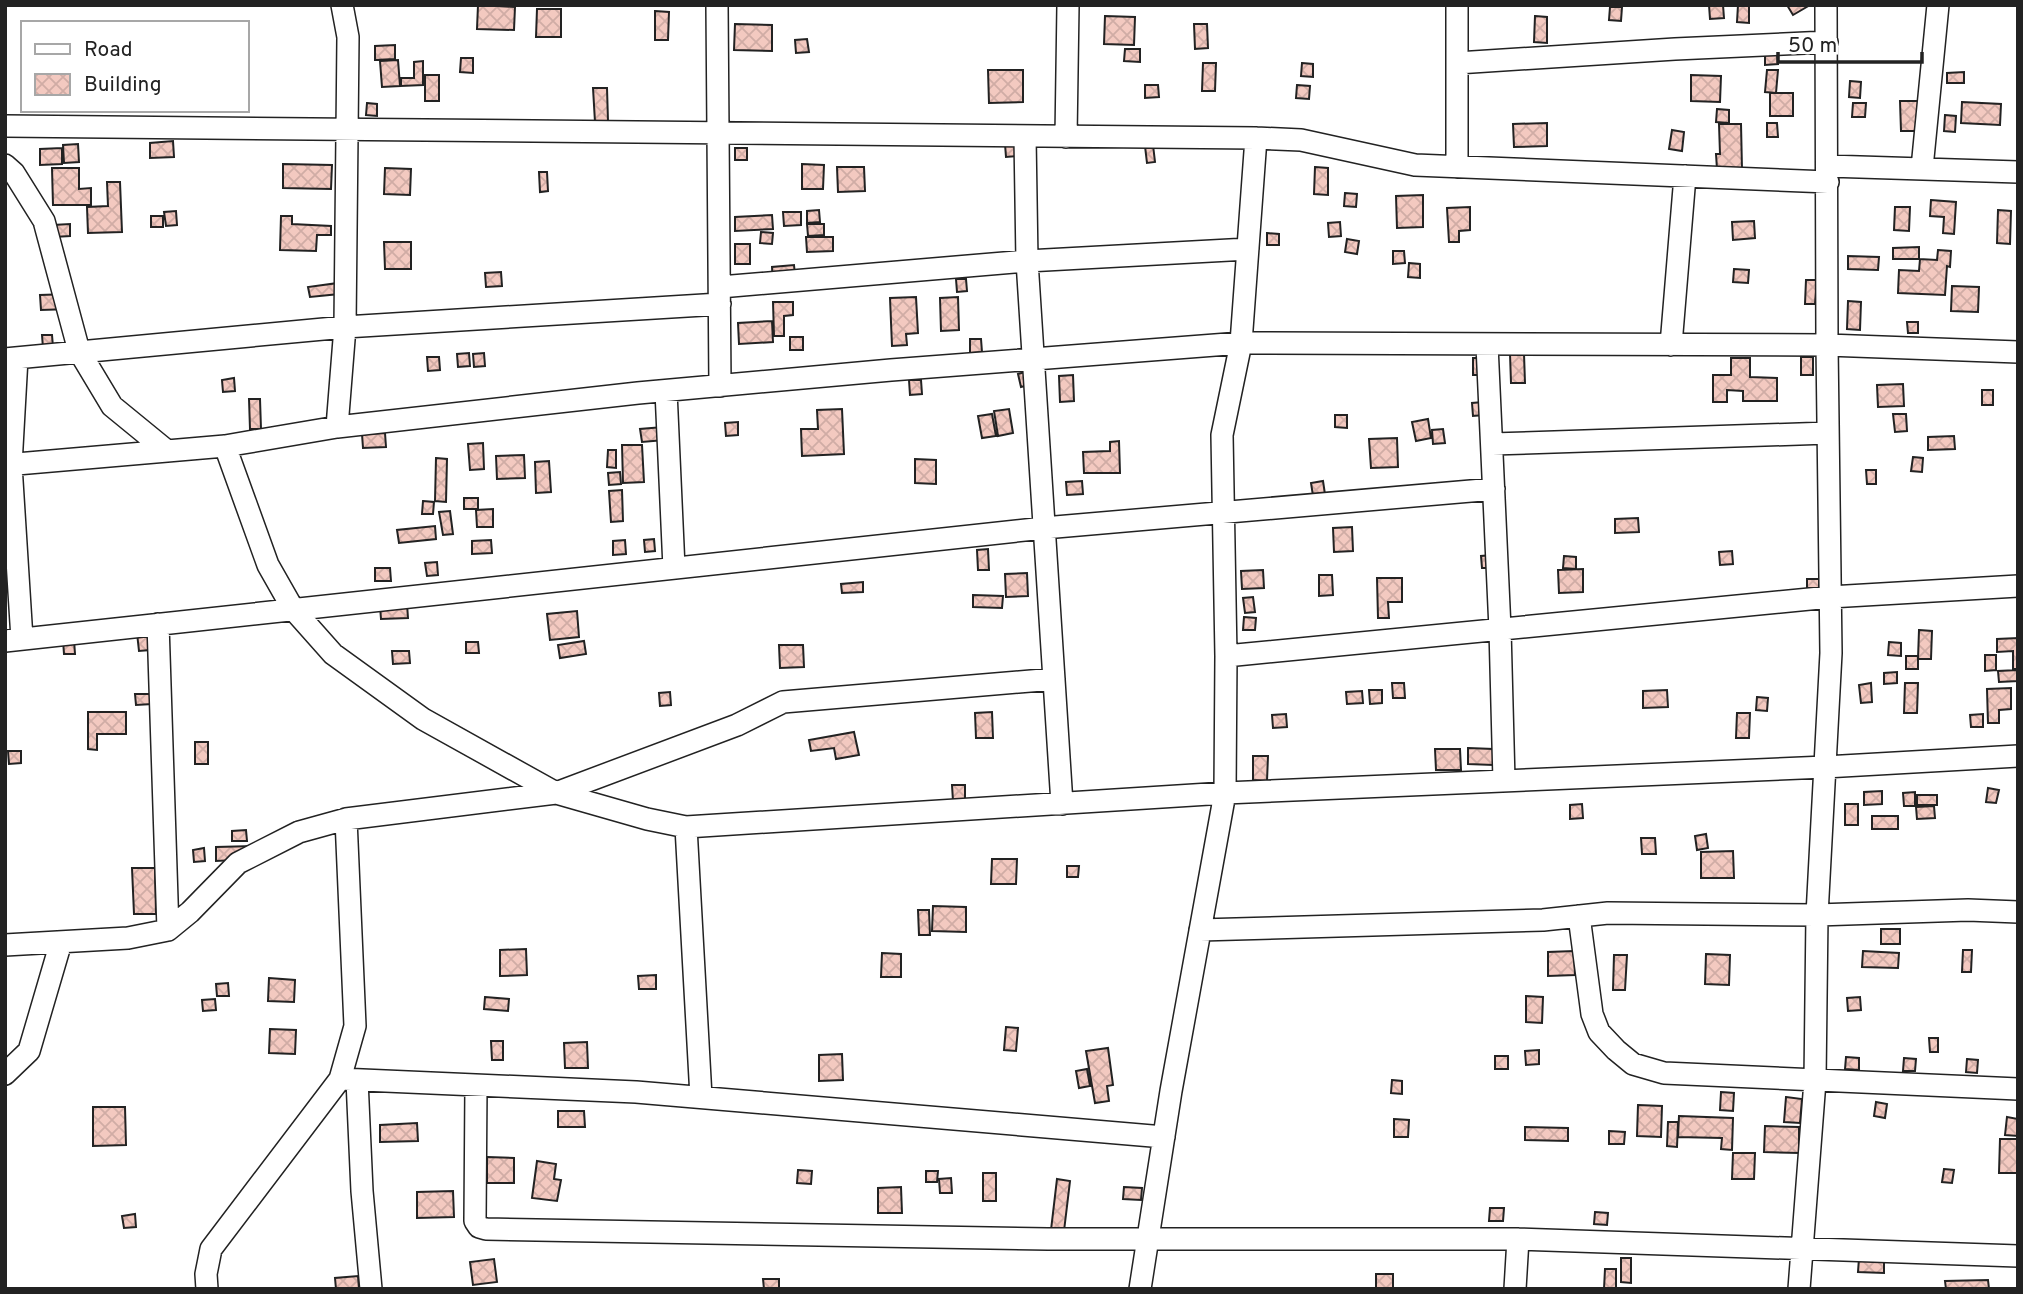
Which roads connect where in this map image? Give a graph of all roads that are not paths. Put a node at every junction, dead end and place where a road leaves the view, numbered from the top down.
1 (342, 5) edge
2 (717, 5) edge
3 (1068, 5) edge
4 (1457, 5) edge
5 (1826, 5) edge
6 (1938, 5) edge
7 (1827, 42) junction
8 (1457, 63) junction
9 (5, 126) edge
10 (345, 130) junction
11 (720, 134) junction
12 (1025, 137) junction
13 (1066, 138) junction
14 (1256, 138) junction
15 (1457, 167) junction
16 (1922, 169) junction
17 (8, 171) edge
18 (2018, 172) edge
19 (1828, 174) junction
20 (1685, 176) junction
21 (1248, 249) junction
22 (1027, 261) junction
23 (720, 296) junction
24 (345, 327) junction
25 (1241, 343) junction
26 (1487, 345) junction
27 (1671, 345) junction
28 (1827, 345) junction
29 (79, 351) junction
30 (2018, 352) edge
31 (11, 358) edge
32 (1033, 359) junction
33 (720, 386) junction
34 (666, 391) junction
35 (337, 427) junction
36 (1828, 433) junction
37 (1492, 444) junction
38 (225, 446) junction
39 (167, 451) junction
40 (8, 465) edge
41 (1494, 489) junction
42 (1224, 511) junction
43 (1044, 528) junction
44 (674, 568) junction
45 (2018, 586) edge
46 (1830, 597) junction
47 (293, 609) junction
48 (158, 624) junction
49 (1500, 629) junction
50 (14, 640) edge
51 (1226, 656) junction
52 (1054, 679) junction
53 (2018, 756) edge
54 (1825, 767) junction
55 (1504, 781) junction
56 (556, 793) junction
57 (1225, 793) junction
58 (1062, 804) junction
59 (346, 819) junction
60 (686, 827) junction
61 (2018, 912) edge
62 (1817, 915) junction
63 (1579, 916) junction
64 (167, 930) junction
65 (1200, 930) junction
66 (61, 942) junction
67 (5, 945) edge
68 (5, 1074) edge
69 (349, 1080) junction
70 (1815, 1081) junction
71 (476, 1084) junction
72 (2018, 1088) edge
73 (701, 1097) junction
74 (1164, 1137) junction
75 (1518, 1239) junction
76 (1148, 1240) junction
77 (1802, 1249) junction
78 (2018, 1256) edge
79 (207, 1289) edge
80 (371, 1289) edge
81 (1140, 1289) edge
82 (1515, 1289) edge
83 (1800, 1289) edge

1 - 10 street
2 - 11 street
3 - 13 street
4 - 8 street
5 - 7 street
6 - 16 street
7 - 8 street
7 - 19 street
8 - 15 street
9 - 10 street
10 - 11 street
10 - 24 street
11 - 12 street
11 - 23 street
12 - 13 street
12 - 22 street
13 - 14 street
14 - 15 street
14 - 21 street
15 - 20 street
16 - 18 street
16 - 19 street
17 - 29 street
19 - 20 street
19 - 28 street
20 - 27 street
21 - 22 street
21 - 25 street
22 - 23 street
22 - 32 street
23 - 24 street
23 - 33 street
24 - 29 street
24 - 35 street
25 - 26 street
25 - 32 street
25 - 42 street
26 - 27 street
26 - 37 street
27 - 28 street
28 - 30 street
28 - 36 street
29 - 31 street
29 - 39 street
31 - 40 street
32 - 33 street
32 - 43 street
33 - 34 street
34 - 35 street
34 - 44 street
35 - 38 street
36 - 37 street
36 - 46 street
37 - 41 street
38 - 39 street
38 - 47 street
39 - 40 street
40 - 50 street
41 - 42 street
41 - 49 street
42 - 43 street
42 - 51 street
43 - 44 street
43 - 52 street
44 - 47 street
45 - 46 street
46 - 49 street
46 - 54 street
47 - 48 street
47 - 56 street
48 - 50 street
48 - 64 street
49 - 51 street
49 - 55 street
51 - 57 street
52 - 56 street
52 - 58 street
53 - 54 street
54 - 55 street
54 - 62 street
55 - 57 street
56 - 59 street
56 - 60 street
57 - 58 street
57 - 65 street
58 - 60 street
59 - 64 street
59 - 69 street
60 - 73 street
61 - 62 street
62 - 63 street
62 - 70 street
63 - 65 street
63 - 70 street
64 - 66 street
65 - 74 street
66 - 67 street
66 - 68 street
69 - 71 street
69 - 79 street
69 - 80 street
70 - 72 street
70 - 77 street
71 - 73 street
71 - 76 street
73 - 74 street
74 - 76 street
75 - 76 street
75 - 77 street
75 - 82 street
76 - 81 street
77 - 78 street
77 - 83 street

